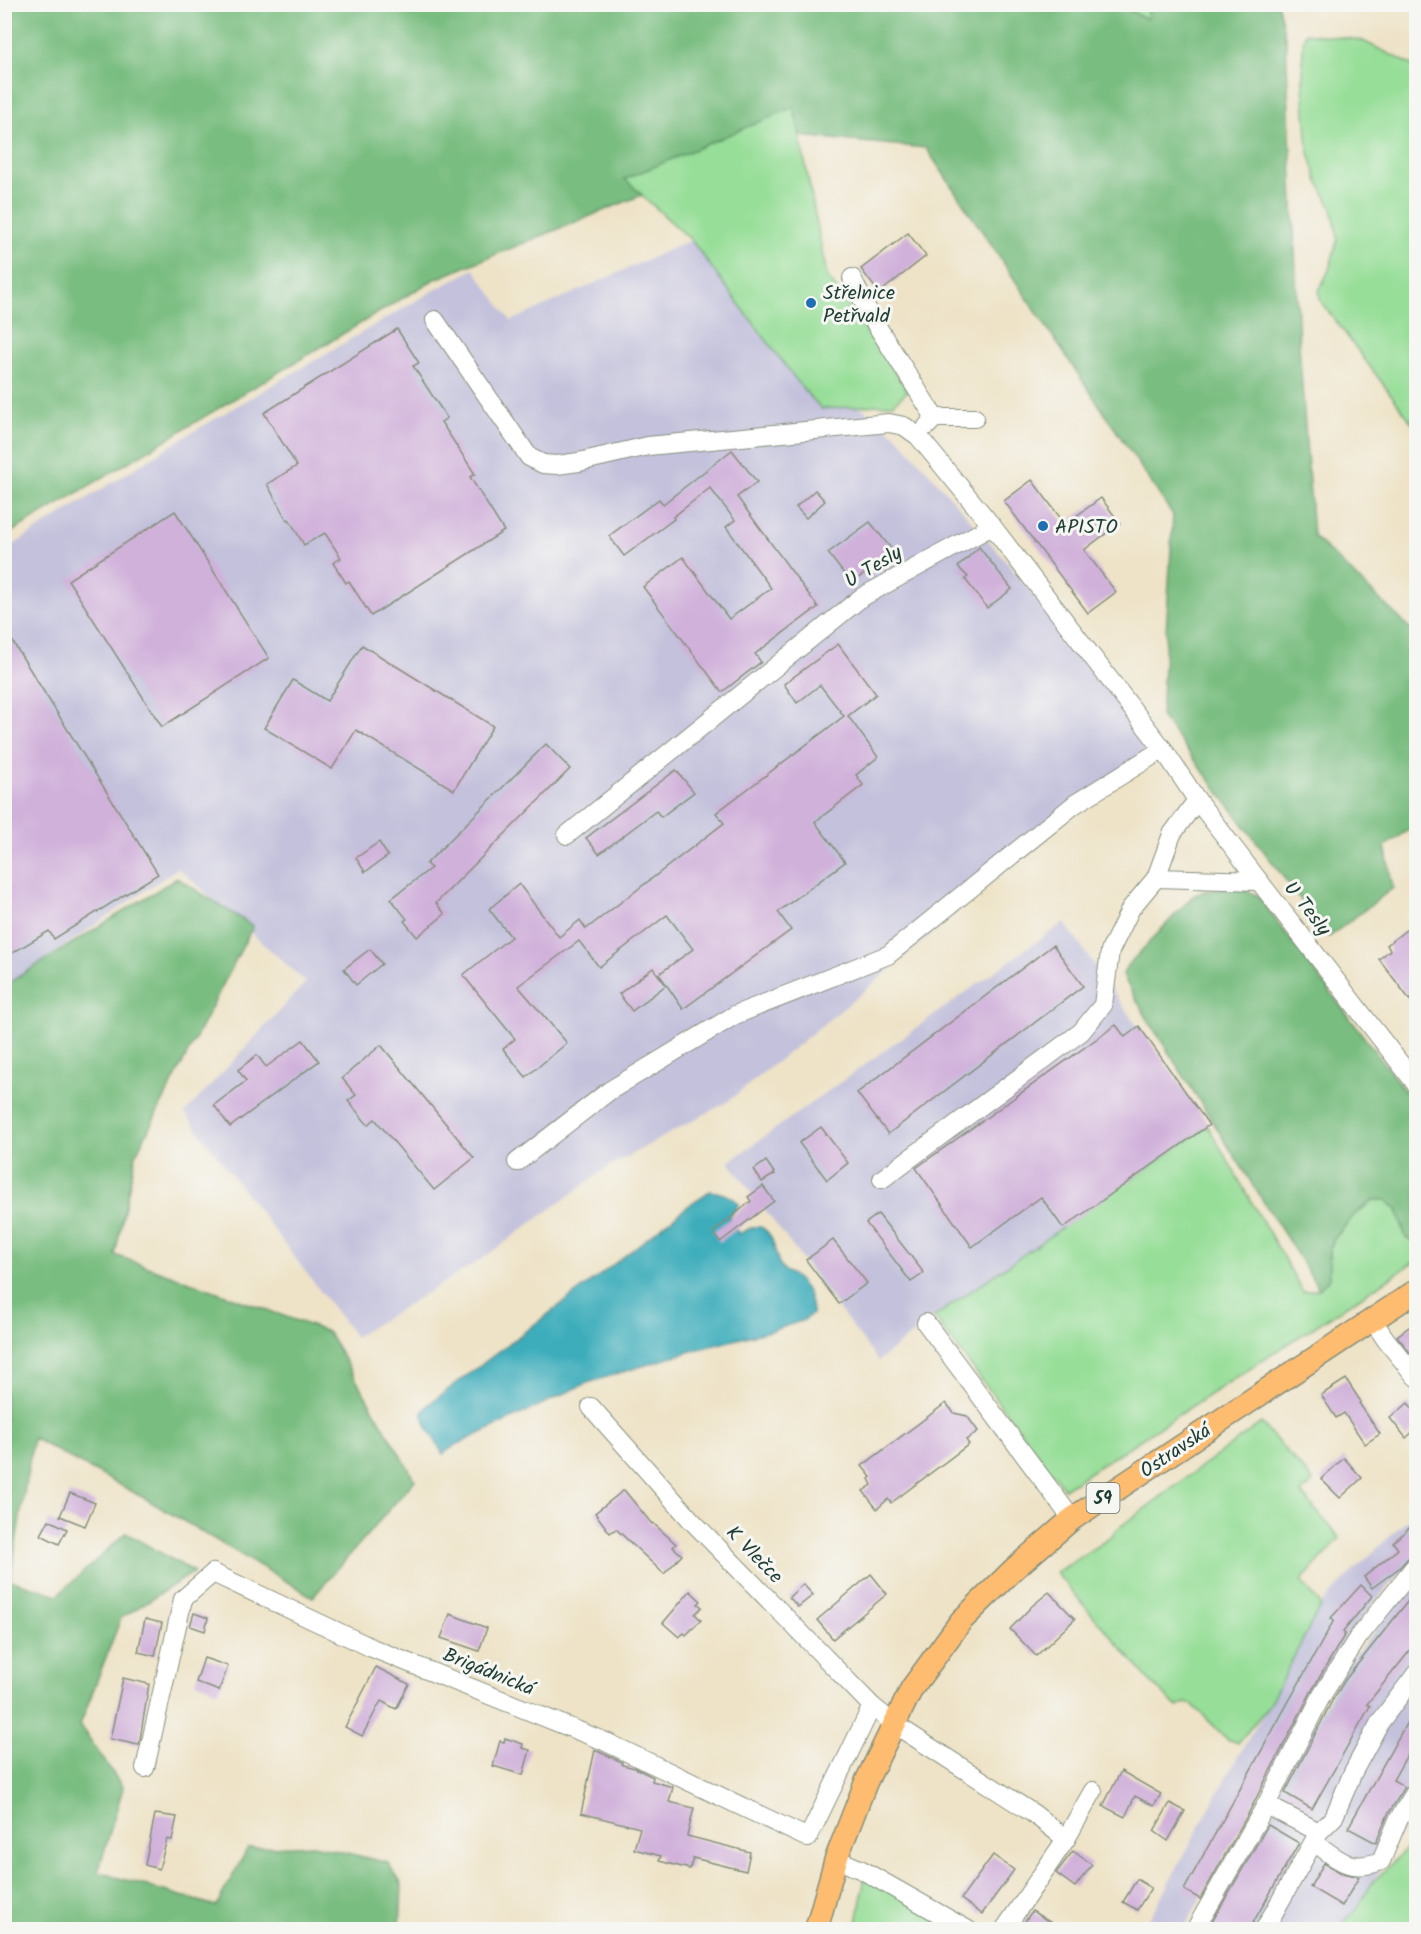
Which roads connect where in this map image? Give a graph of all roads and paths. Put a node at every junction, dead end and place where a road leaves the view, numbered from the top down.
1 (852, 278) dead end
2 (435, 320) dead end
3 (935, 418) junction
4 (975, 418) dead end
5 (918, 436) junction
6 (992, 525) junction
7 (1166, 752) junction
8 (1197, 800) junction
9 (567, 835) dead end
10 (1156, 878) junction
11 (1259, 881) junction
12 (1416, 1084) edge
13 (517, 1162) dead end
14 (882, 1179) dead end
15 (1416, 1290) edge
16 (1372, 1319) junction
17 (926, 1323) dead end
18 (1416, 1377) edge
19 (591, 1407) dead end
20 (1072, 1519) junction
21 (1416, 1565) edge
22 (1416, 1674) edge
23 (872, 1706) junction
24 (894, 1724) junction
25 (145, 1768) dead end
26 (1093, 1791) dead end
27 (1416, 1791) edge
28 (1266, 1805) junction
29 (1316, 1837) junction
30 (1066, 1839) junction
31 (836, 1859) junction
32 (816, 1929) edge
33 (968, 1929) edge
34 (1004, 1929) edge
35 (1195, 1929) edge
36 (1264, 1929) edge

1 - 3 street
2 - 5 street
3 - 4 street
3 - 5 street
5 - 6 street
6 - 7 street, U Tesly
6 - 9 street, U Tesly
7 - 8 street, U Tesly
7 - 13 street
8 - 10 street
8 - 11 street, U Tesly
10 - 11 street
10 - 14 street
11 - 12 street, U Tesly
15 - 16 main road, Ostravská / 59
16 - 18 street
16 - 20 main road, Ostravská / 59
17 - 20 street
19 - 23 street, K Vlečce
20 - 24 main road, Ostravská / 59
21 - 28 street
22 - 29 street
23 - 24 street, K Vlečce
23 - 25 street, Brigádnická
24 - 30 street
24 - 31 main road, Ostravská / 59
26 - 30 street
27 - 29 street
28 - 29 street
28 - 35 street
29 - 36 street
30 - 34 street
31 - 32 main road, Ostravská / 59
31 - 33 street

